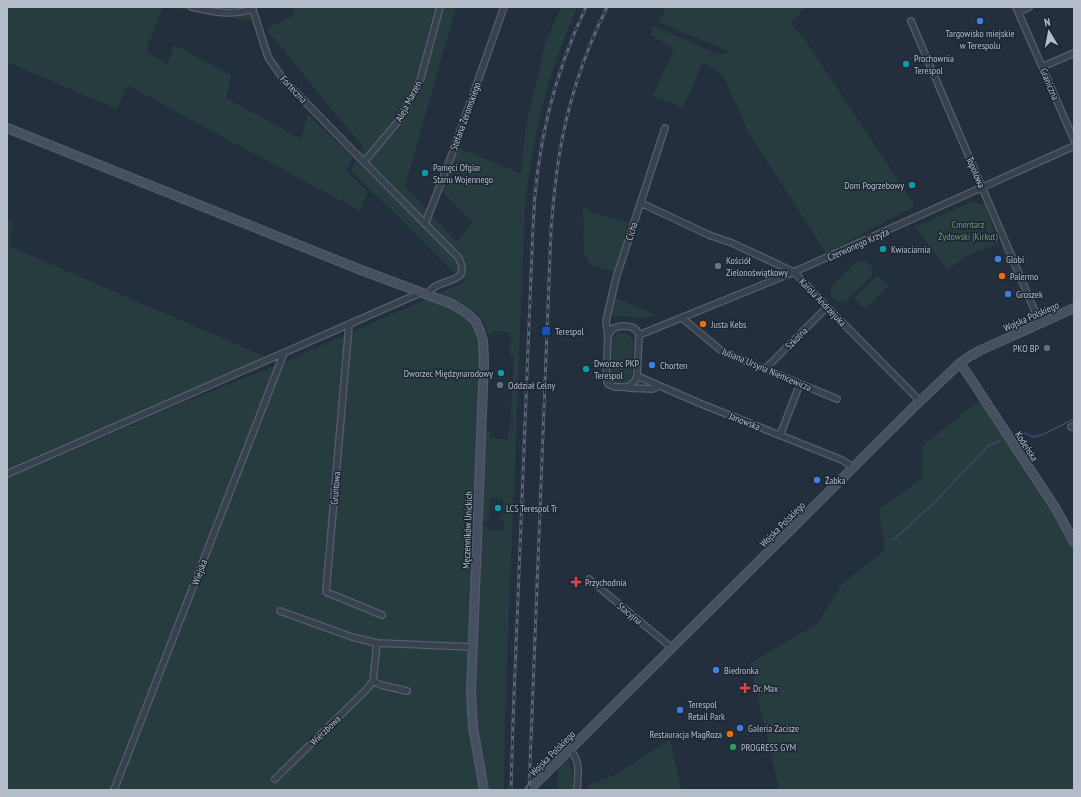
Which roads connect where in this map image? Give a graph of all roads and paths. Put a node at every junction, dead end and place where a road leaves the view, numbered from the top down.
1 (192, 7) edge
2 (440, 7) edge
3 (504, 7) edge
4 (1029, 7) edge
5 (252, 8) edge
6 (1017, 10) edge
7 (911, 21) dead end
8 (1074, 53) edge
9 (1042, 67) junction
10 (7, 128) edge
11 (665, 128) dead end
12 (1074, 140) edge
13 (1074, 146) edge
14 (364, 162) junction
15 (982, 187) junction
16 (640, 203) junction
17 (425, 224) junction
18 (794, 272) junction
19 (418, 291) junction
20 (430, 296) junction
21 (827, 308) junction
22 (1074, 308) edge
23 (682, 318) junction
24 (1040, 323) junction
25 (349, 325) junction
26 (639, 335) junction
27 (608, 336) junction
28 (284, 354) junction
29 (960, 363) junction
30 (765, 369) junction
31 (637, 376) junction
32 (800, 384) junction
33 (659, 386) junction
34 (626, 388) junction
35 (837, 399) dead end
36 (920, 401) junction
37 (780, 435) junction
38 (853, 467) junction
39 (7, 474) edge
40 (1074, 542) edge
41 (589, 579) dead end
42 (280, 610) dead end
43 (382, 615) dead end
44 (377, 643) junction
45 (472, 647) junction
46 (672, 648) junction
47 (373, 681) junction
48 (407, 691) dead end
49 (570, 749) junction
50 (275, 779) dead end
51 (114, 790) edge
52 (484, 790) edge
53 (529, 790) edge
54 (577, 790) edge

1 - 5 street
2 - 14 street, Aleja Marzeń
3 - 17 street, Stefana Żeromskiego
4 - 6 street
5 - 14 street, Forteczna
6 - 9 street, Graniczna
7 - 15 street, Topolowa
8 - 9 street
9 - 12 street, Graniczna
10 - 19 main road, Męczenników Unickich
11 - 16 street, Cicha
13 - 15 street, Czerwonego Krzyża
14 - 17 street, Forteczna
15 - 18 street, Czerwonego Krzyża
15 - 24 street, Topolowa
16 - 18 street, Karola Andrzejuka
16 - 27 street, Cicha
17 - 20 street, Forteczna
18 - 21 street, Karola Andrzejuka
18 - 23 street, Czerwonego Krzyża
19 - 20 main road, Męczenników Unickich
19 - 25 street
20 - 45 main road, Męczenników Unickich
21 - 30 street, Szkolna
21 - 36 street, Karola Andrzejuka
22 - 24 main road, Wojska Polskiego
23 - 26 street, Czerwonego Krzyża
23 - 30 street, Juliana Ursyna Niemcewicza
24 - 29 main road, Wojska Polskiego
25 - 28 street
25 - 43 street, Gruntowa
26 - 27 street
26 - 31 street
27 - 34 street, Cicha
28 - 39 street
28 - 51 street, Wiejska
29 - 36 main road, Wojska Polskiego
29 - 40 main road, Kodeńska
30 - 32 street, Juliana Ursyna Niemcewicza
31 - 33 street, Janowska
31 - 34 street
32 - 35 street, Juliana Ursyna Niemcewicza
32 - 37 street
33 - 34 street, Cicha
33 - 37 street, Janowska
36 - 38 main road, Wojska Polskiego
37 - 38 street, Janowska
38 - 46 main road, Wojska Polskiego
41 - 46 street, Stacyjna
42 - 44 street
44 - 45 street
44 - 47 street
45 - 52 main road, Męczenników Unickich
46 - 49 main road, Wojska Polskiego
47 - 48 street
47 - 50 street, Wierzbowa
49 - 53 main road, Wojska Polskiego
49 - 54 street

